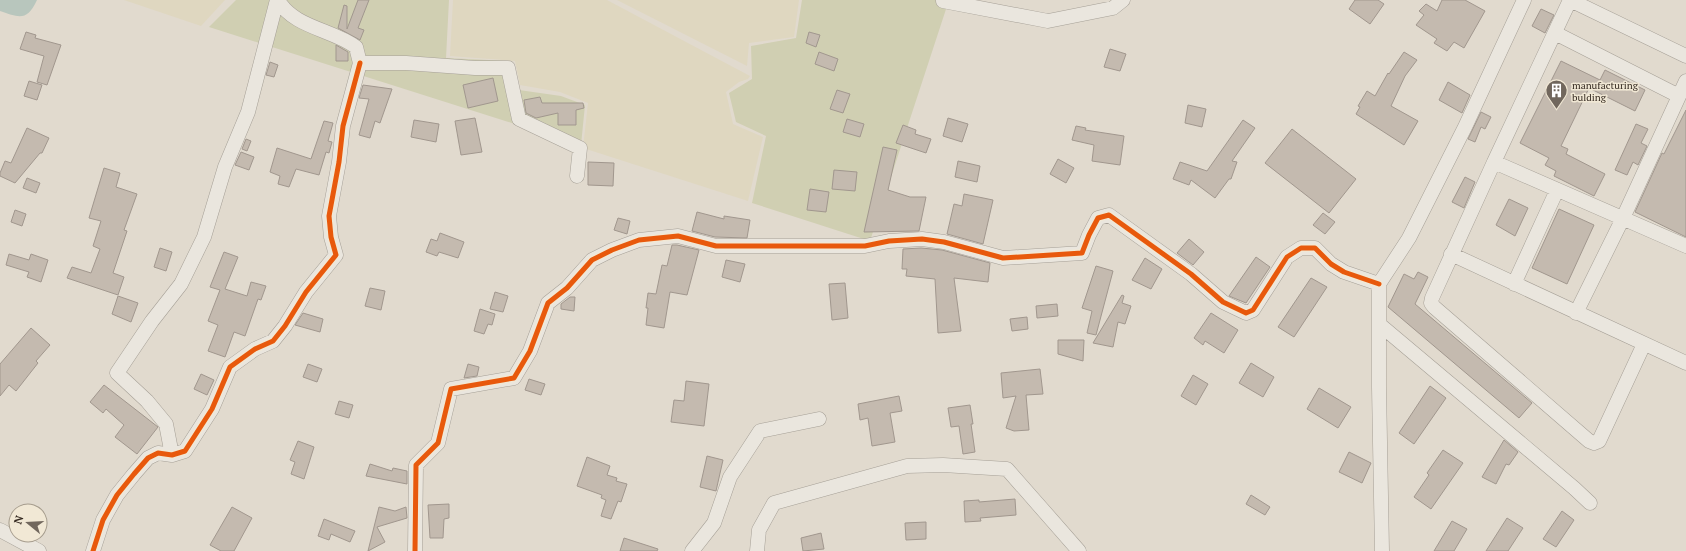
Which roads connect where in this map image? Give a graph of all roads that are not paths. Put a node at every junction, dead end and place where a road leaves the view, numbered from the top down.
1 (277, 0) edge
2 (1123, 0) edge
3 (1524, 0) edge
4 (1569, 0) edge
5 (943, 1) dead end
6 (1555, 33) junction
7 (1686, 56) edge
8 (360, 63) junction
9 (1686, 81) edge
10 (1679, 96) junction
11 (1494, 162) junction
12 (577, 176) dead end
13 (1557, 190) junction
14 (1623, 218) junction
15 (1686, 246) edge
16 (1450, 254) junction
17 (1379, 284) junction
18 (1514, 284) junction
19 (1576, 313) junction
20 (1379, 324) junction
21 (1644, 344) junction
22 (1686, 363) edge
23 (819, 419) dead end
24 (172, 456) junction
25 (1590, 503) dead end
26 (0, 530) edge
27 (39, 551) edge
28 (93, 551) edge
29 (414, 551) edge
30 (692, 551) edge
31 (757, 551) edge
32 (1079, 551) edge
33 (1382, 551) edge

1 - 8 street
1 - 24 street
2 - 5 street
3 - 17 street
4 - 6 street
4 - 7 street
6 - 10 street
6 - 11 street
8 - 12 street
8 - 24 street
9 - 10 street
10 - 14 street
11 - 13 street
11 - 16 street
13 - 14 street
13 - 18 street
14 - 15 street
14 - 19 street
16 - 18 street
16 - 21 street
17 - 20 street
17 - 29 street
18 - 19 street
19 - 21 street
20 - 25 street
20 - 33 street
21 - 22 street
23 - 30 street
24 - 28 street
26 - 27 street
31 - 32 street

